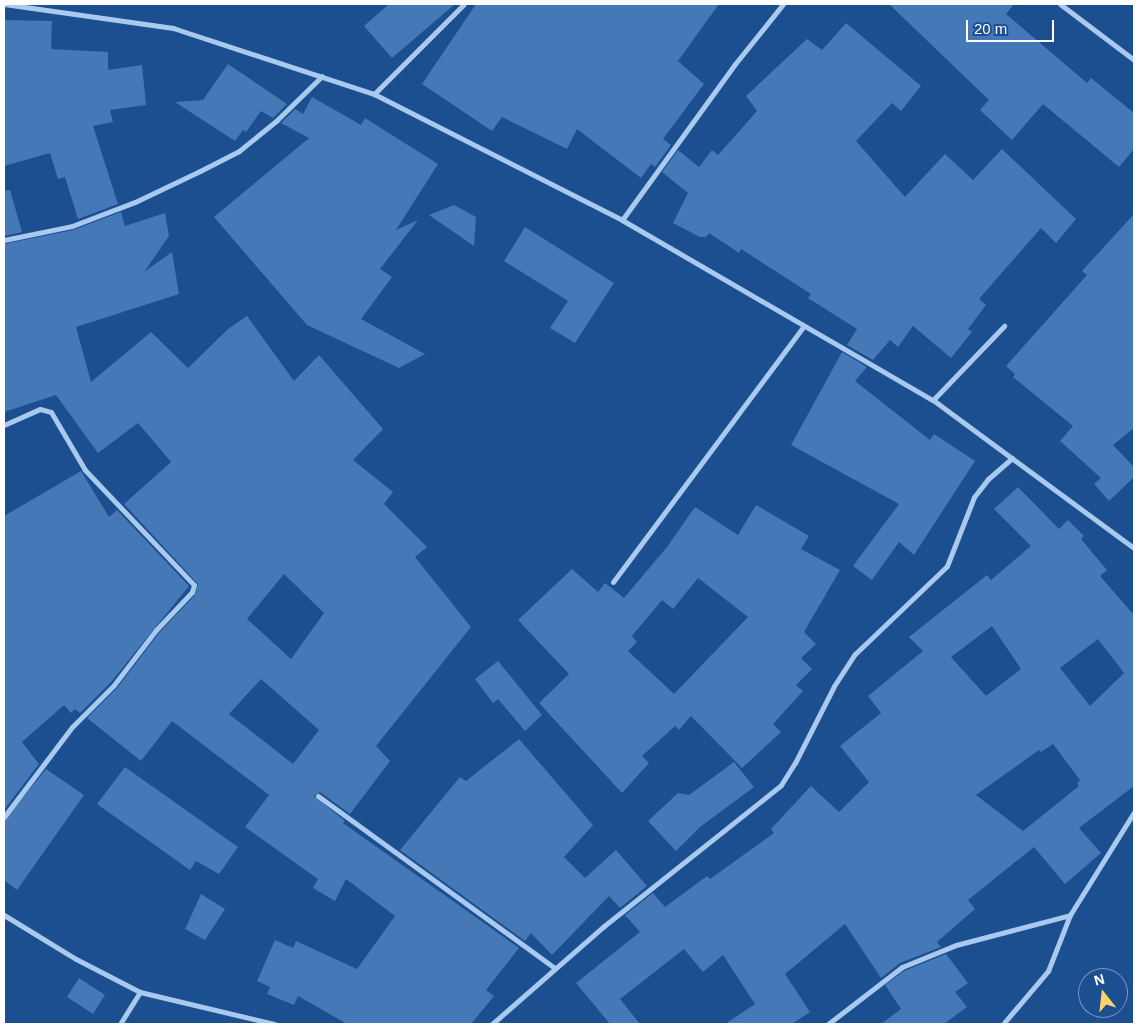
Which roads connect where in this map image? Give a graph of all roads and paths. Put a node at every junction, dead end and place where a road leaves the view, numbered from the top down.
1 (4, 4) edge
2 (464, 4) edge
3 (784, 4) edge
4 (1060, 4) edge
5 (1134, 60) edge
6 (322, 76) junction
7 (374, 94) junction
8 (622, 220) junction
9 (4, 240) edge
10 (804, 326) junction
11 (1004, 326) dead end
12 (933, 400) junction
13 (4, 425) edge
14 (1012, 458) junction
15 (1134, 548) edge
16 (613, 582) dead end
17 (318, 796) dead end
18 (1134, 812) edge
19 (4, 817) edge
20 (4, 915) edge
21 (1070, 915) junction
22 (555, 968) junction
23 (140, 992) junction
24 (120, 1024) edge
25 (274, 1024) edge
26 (492, 1024) edge
27 (828, 1024) edge
28 (1003, 1024) edge

1 - 6 street
2 - 7 street
3 - 8 street
4 - 5 street
6 - 7 street
6 - 9 street
7 - 8 street
8 - 10 street
10 - 12 street
10 - 16 street
11 - 12 street
12 - 14 street
13 - 19 street
14 - 15 street
14 - 22 street
17 - 22 street
18 - 21 street
20 - 23 street
21 - 27 street
21 - 28 street
22 - 26 street
23 - 24 street
23 - 25 street

